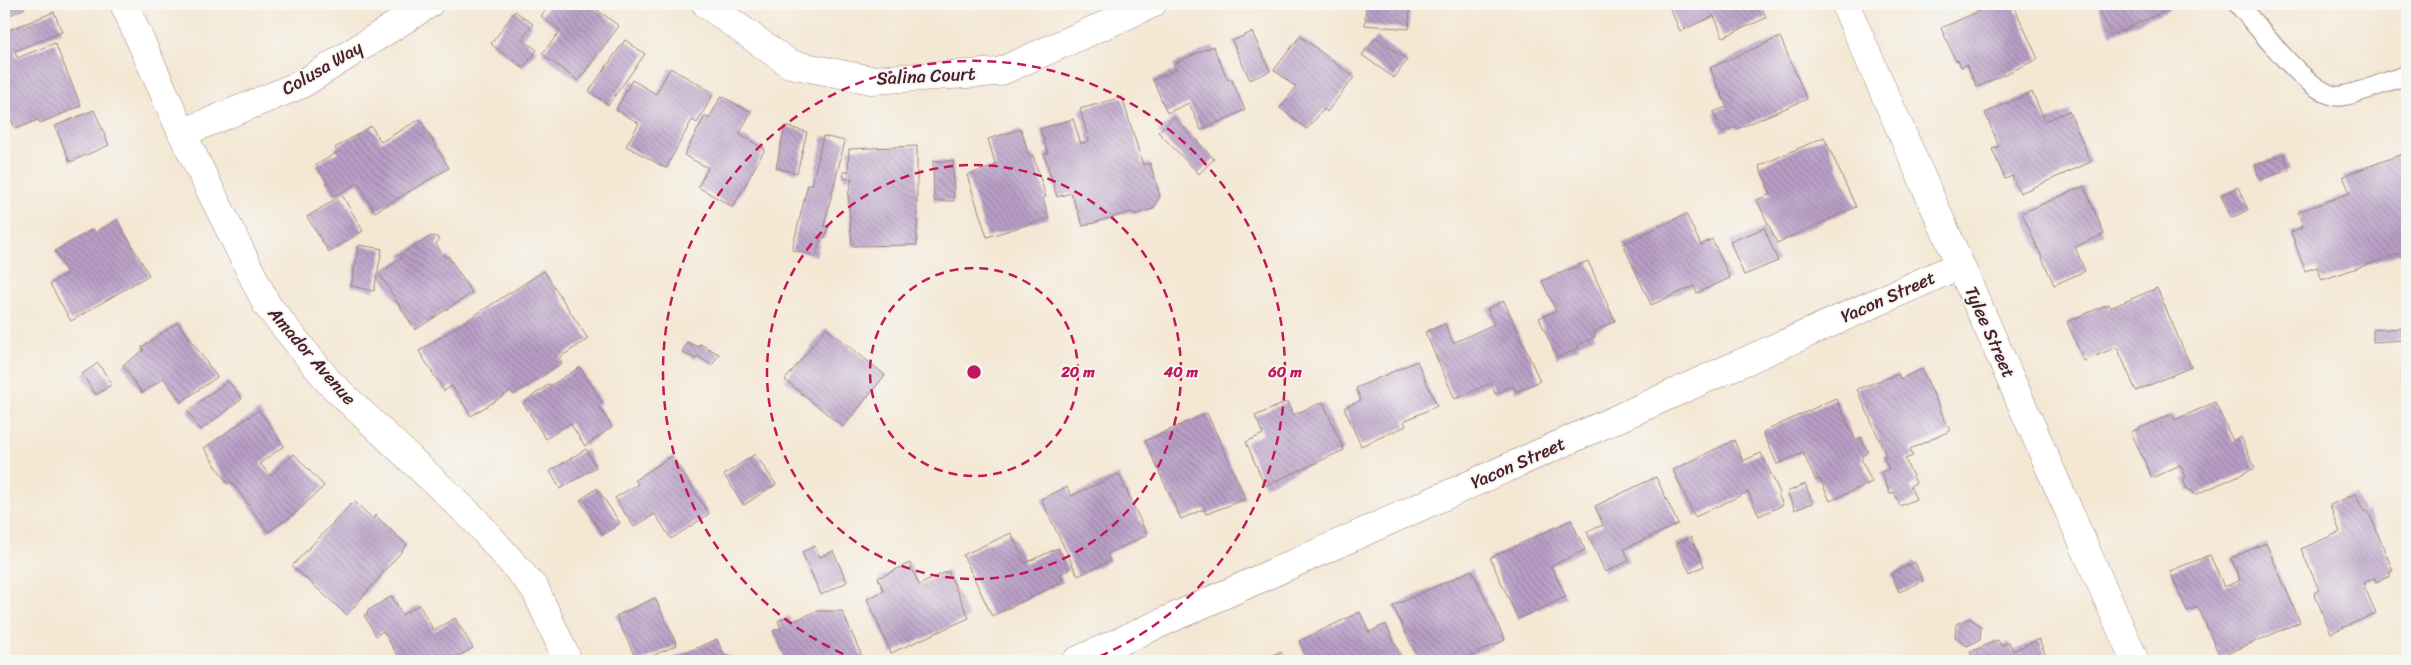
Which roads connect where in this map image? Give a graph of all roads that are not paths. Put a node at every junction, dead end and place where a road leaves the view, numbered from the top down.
1 (124, 4) edge
2 (429, 4) edge
3 (706, 4) edge
4 (1152, 4) edge
5 (1845, 4) edge
6 (2238, 4) edge
7 (2407, 75) edge
8 (182, 133) junction
9 (1960, 265) junction
10 (568, 661) edge
11 (1076, 661) edge
12 (2135, 661) edge

1 - 8 street, Amador Avenue
2 - 8 street, Colusa Way
3 - 4 street, Salina Court
5 - 9 street, Tylee Street
6 - 7 lane
8 - 10 street, Amador Avenue
9 - 11 street, Yacon Street
9 - 12 street, Tylee Street

